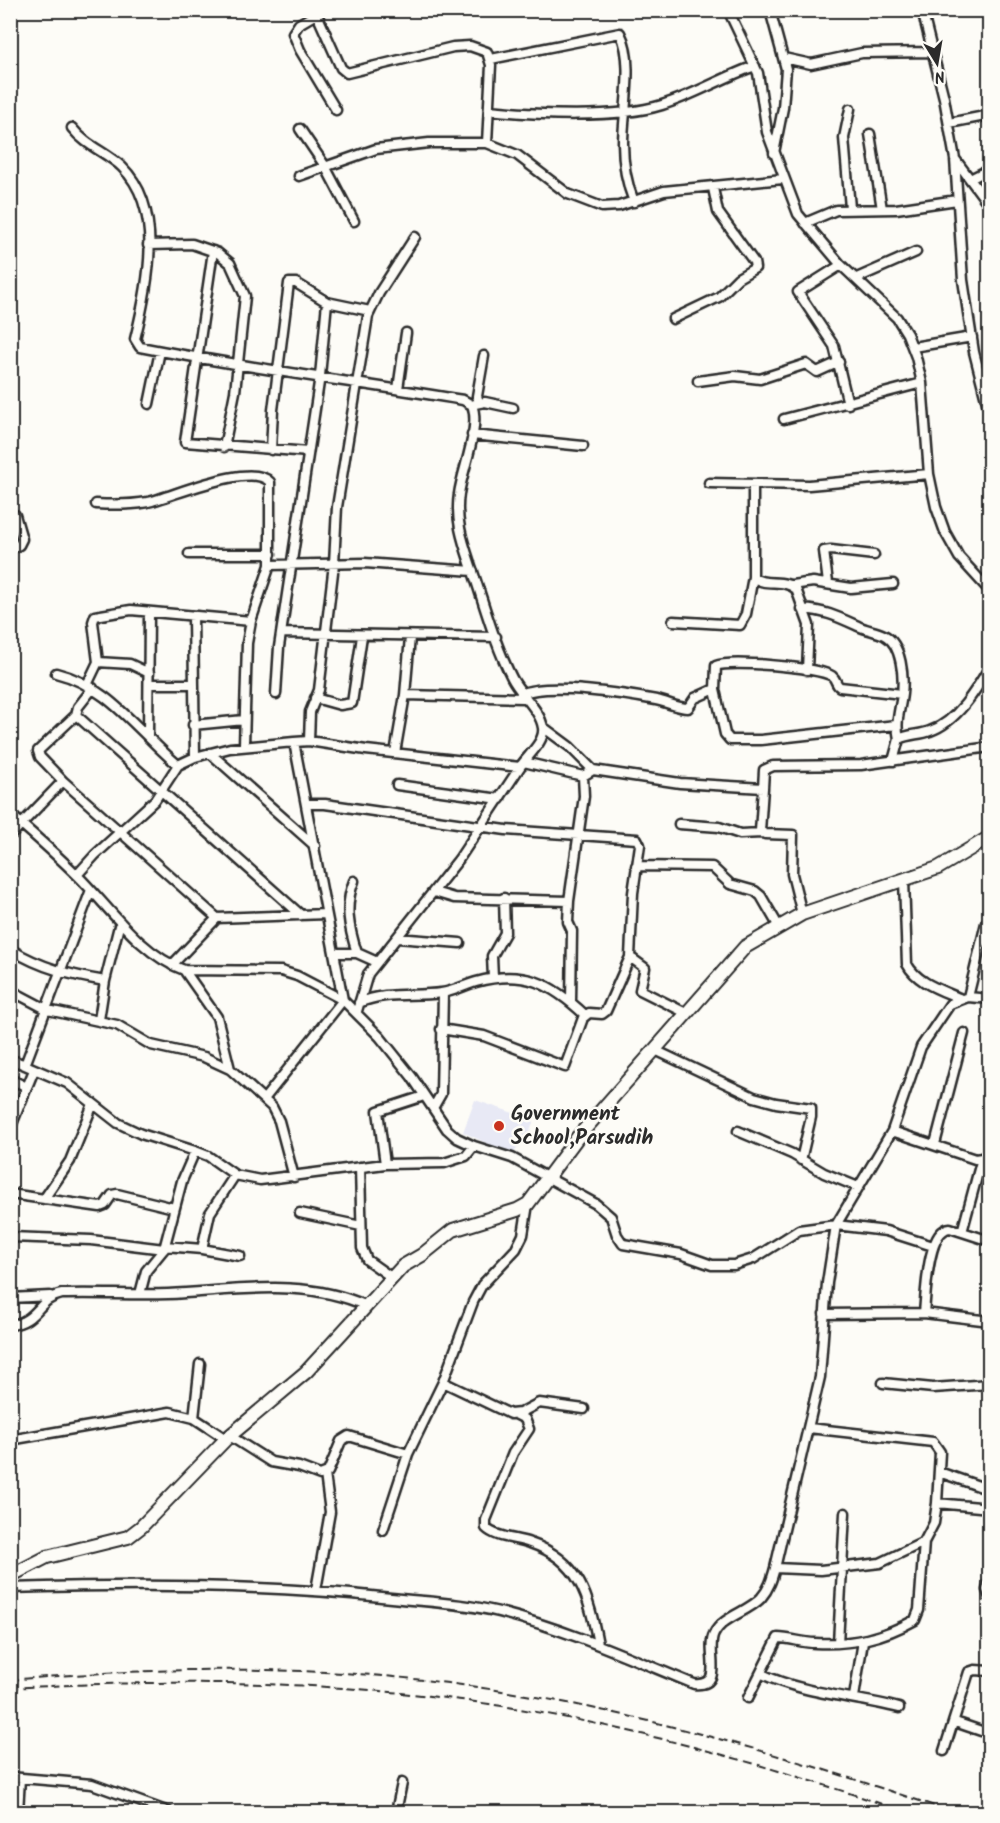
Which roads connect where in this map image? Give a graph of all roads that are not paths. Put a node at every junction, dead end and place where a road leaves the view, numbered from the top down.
1 (728, 10) edge
2 (770, 10) edge
3 (922, 10) edge
4 (315, 12) edge
5 (932, 52) junction
6 (784, 58) junction
7 (491, 59) junction
8 (755, 66) junction
9 (850, 109) dead end
10 (336, 110) dead end
11 (489, 110) junction
12 (625, 113) junction
13 (990, 115) edge
14 (949, 123) junction
15 (72, 128) dead end
16 (300, 129) dead end
17 (870, 134) dead end
18 (487, 143) junction
19 (774, 153) junction
20 (955, 159) junction
21 (325, 166) junction
22 (990, 169) edge
23 (299, 176) dead end
24 (783, 179) junction
25 (970, 179) junction
26 (713, 188) junction
27 (957, 200) junction
28 (634, 202) junction
29 (990, 206) edge
30 (850, 208) junction
31 (882, 209) junction
32 (354, 221) dead end
33 (805, 223) junction
34 (416, 237) dead end
35 (148, 245) junction
36 (213, 251) junction
37 (916, 252) dead end
38 (841, 265) junction
39 (857, 278) junction
40 (327, 302) junction
41 (370, 311) junction
42 (673, 319) dead end
43 (406, 333) dead end
44 (972, 337) junction
45 (913, 347) junction
46 (160, 351) junction
47 (484, 356) dead end
48 (198, 358) junction
49 (839, 362) junction
50 (238, 364) junction
51 (279, 369) junction
52 (320, 376) junction
53 (698, 381) dead end
54 (357, 382) junction
55 (922, 383) junction
56 (398, 389) junction
57 (476, 403) junction
58 (149, 404) dead end
59 (848, 404) junction
60 (513, 408) dead end
61 (990, 415) edge
62 (784, 419) dead end
63 (472, 435) junction
64 (583, 446) dead end
65 (224, 447) junction
66 (271, 450) junction
67 (308, 452) junction
68 (929, 474) junction
69 (709, 483) dead end
70 (753, 485) junction
71 (96, 504) dead end
72 (15, 515) dead end
73 (10, 549) edge
74 (189, 554) dead end
75 (271, 554) junction
76 (874, 555) dead end
77 (293, 564) junction
78 (334, 564) junction
79 (270, 565) junction
80 (473, 571) junction
81 (753, 577) junction
82 (828, 583) junction
83 (893, 584) dead end
84 (792, 585) junction
85 (990, 591) edge
86 (802, 609) junction
87 (149, 612) junction
88 (193, 617) junction
89 (251, 621) junction
90 (673, 621) dead end
91 (282, 633) junction
92 (324, 635) junction
93 (362, 636) junction
94 (410, 637) junction
95 (496, 637) junction
96 (98, 662) junction
97 (990, 666) edge
98 (807, 670) junction
99 (56, 673) dead end
100 (149, 673) junction
101 (149, 684) junction
102 (192, 684) junction
103 (90, 686) junction
104 (714, 690) junction
105 (276, 694) dead end
106 (902, 694) junction
107 (405, 695) junction
108 (522, 696) junction
109 (315, 698) junction
110 (76, 715) junction
111 (244, 720) junction
112 (193, 725) junction
113 (896, 725) junction
114 (543, 727) junction
115 (148, 737) junction
116 (898, 740) junction
117 (309, 741) junction
118 (294, 742) junction
119 (244, 746) junction
120 (990, 747) edge
121 (210, 753) junction
122 (395, 753) junction
123 (195, 757) junction
124 (893, 761) junction
125 (522, 764) junction
126 (178, 765) junction
127 (593, 770) junction
128 (583, 776) junction
129 (63, 781) junction
130 (397, 785) dead end
131 (762, 788) junction
132 (163, 791) junction
133 (500, 799) junction
134 (308, 804) junction
135 (10, 814) edge
136 (22, 824) junction
137 (679, 824) dead end
138 (482, 827) junction
139 (120, 833) junction
140 (762, 833) junction
141 (578, 835) junction
142 (10, 836) edge
143 (990, 837) edge
144 (315, 846) junction
145 (636, 866) junction
146 (77, 875) junction
147 (904, 880) junction
148 (354, 881) dead end
149 (91, 890) junction
150 (434, 892) junction
151 (504, 898) junction
152 (569, 901) junction
153 (326, 914) junction
154 (802, 914) junction
155 (301, 915) junction
156 (217, 918) junction
157 (990, 919) edge
158 (120, 922) junction
159 (778, 927) junction
160 (398, 938) junction
161 (460, 943) dead end
162 (10, 949) edge
163 (334, 952) junction
164 (357, 953) junction
165 (630, 957) junction
166 (377, 962) junction
167 (172, 965) junction
168 (184, 970) junction
169 (60, 973) junction
170 (493, 978) junction
171 (105, 981) junction
172 (10, 990) edge
173 (443, 993) junction
174 (963, 998) junction
175 (990, 999) edge
176 (343, 1000) junction
177 (572, 1002) junction
178 (358, 1007) junction
179 (48, 1010) junction
180 (686, 1013) junction
181 (585, 1015) junction
182 (99, 1020) junction
183 (441, 1029) junction
184 (964, 1034) dead end
185 (655, 1050) junction
186 (10, 1059) edge
187 (25, 1065) junction
188 (230, 1069) junction
189 (34, 1070) junction
190 (10, 1079) edge
191 (27, 1087) junction
192 (424, 1096) junction
193 (265, 1098) junction
194 (93, 1104) junction
195 (433, 1108) junction
196 (13, 1117) edge
197 (10, 1129) edge
198 (738, 1131) dead end
199 (892, 1131) junction
200 (990, 1137) edge
201 (935, 1144) junction
202 (474, 1146) junction
203 (195, 1151) junction
204 (982, 1158) junction
205 (801, 1160) junction
206 (385, 1164) junction
207 (360, 1167) junction
208 (235, 1175) junction
209 (294, 1177) junction
210 (549, 1177) junction
211 (858, 1187) junction
212 (10, 1194) edge
213 (44, 1199) junction
214 (528, 1204) junction
215 (174, 1208) junction
216 (300, 1213) dead end
217 (836, 1225) junction
218 (361, 1226) junction
219 (962, 1232) junction
220 (10, 1238) edge
221 (990, 1241) edge
222 (933, 1246) junction
223 (165, 1248) junction
224 (202, 1249) junction
225 (240, 1256) dead end
226 (390, 1277) junction
227 (140, 1294) junction
228 (51, 1296) junction
229 (10, 1298) edge
230 (367, 1306) junction
231 (924, 1313) junction
232 (824, 1314) junction
233 (990, 1321) edge
234 (10, 1325) edge
235 (200, 1364) dead end
236 (443, 1382) junction
237 (883, 1383) dead end
238 (990, 1384) edge
239 (584, 1409) dead end
240 (515, 1414) junction
241 (194, 1418) junction
242 (809, 1428) junction
243 (228, 1437) junction
244 (10, 1440) edge
245 (408, 1454) junction
246 (939, 1472) junction
247 (325, 1474) junction
248 (990, 1490) edge
249 (937, 1503) junction
250 (990, 1508) edge
251 (845, 1513) dead end
252 (383, 1530) dead end
253 (924, 1542) junction
254 (775, 1568) junction
255 (841, 1568) junction
256 (10, 1576) edge
257 (990, 1577) edge
258 (10, 1588) edge
259 (316, 1590) junction
260 (990, 1598) edge
261 (863, 1641) junction
262 (838, 1643) junction
263 (598, 1644) junction
264 (990, 1671) edge
265 (762, 1674) junction
266 (854, 1696) junction
267 (748, 1698) dead end
268 (899, 1708) dead end
269 (955, 1722) junction
270 (990, 1734) edge
271 (944, 1751) dead end
272 (10, 1777) edge
273 (20, 1778) junction
274 (402, 1783) dead end
275 (18, 1812) edge
276 (169, 1812) edge
277 (396, 1812) edge

1 - 8 street
2 - 6 street
3 - 5 street
4 - 7 street
4 - 10 street
5 - 6 street
5 - 14 street
6 - 19 street
7 - 11 street
7 - 12 street
8 - 12 street
8 - 19 street
9 - 30 street
11 - 12 street
11 - 18 street
12 - 28 street
13 - 14 street
14 - 20 street
15 - 35 street
16 - 21 street
17 - 31 street
18 - 21 street
18 - 28 street
19 - 24 street
20 - 25 street
20 - 27 street
21 - 23 street
21 - 32 street
22 - 25 street
24 - 26 street
24 - 33 street
25 - 29 street
26 - 28 street
26 - 42 street
27 - 31 street
27 - 44 street
30 - 31 street
30 - 33 street
33 - 38 street
34 - 41 street
35 - 36 street
35 - 46 street
36 - 48 street
36 - 50 street
37 - 39 street
38 - 39 street
38 - 49 street
39 - 45 street
40 - 41 street
40 - 51 street
40 - 52 street
41 - 54 street
43 - 56 street
44 - 45 street
44 - 61 street
45 - 55 street
46 - 48 street
46 - 58 street
47 - 57 street
48 - 50 street
48 - 65 street
49 - 53 street
49 - 59 street
50 - 51 street
50 - 65 street
51 - 52 street
51 - 66 street
52 - 54 street
52 - 67 street
54 - 56 street
54 - 78 street
55 - 59 street
55 - 68 street
56 - 57 street
57 - 60 street
57 - 63 street
59 - 62 street
63 - 64 street
63 - 80 street
65 - 66 street
66 - 67 street
67 - 77 street
68 - 70 street
68 - 85 street
69 - 70 street
70 - 81 street
71 - 75 street
72 - 73 street
74 - 75 street
75 - 79 street
76 - 82 street
77 - 78 street
77 - 79 street
77 - 91 street
78 - 80 street
78 - 92 street
79 - 89 street
80 - 95 street
81 - 84 street
81 - 90 street
82 - 83 street
82 - 84 street
84 - 86 street
86 - 98 street
86 - 106 street
87 - 88 street
87 - 96 street
87 - 100 street
88 - 89 street
88 - 102 street
89 - 111 street
91 - 92 street
91 - 105 street
92 - 93 street
92 - 109 street
93 - 94 street
93 - 109 street
94 - 95 street
94 - 107 street
95 - 108 street
96 - 100 street
96 - 103 street
97 - 116 street
98 - 104 street
98 - 106 street
99 - 103 street
100 - 101 street
101 - 102 street
101 - 115 street
102 - 112 street
103 - 110 street
103 - 115 street
104 - 108 street
104 - 113 street
106 - 113 street
107 - 108 street
107 - 122 street
108 - 114 street
109 - 117 street
110 - 129 street
110 - 132 street
111 - 112 street
111 - 119 street
112 - 123 street
113 - 116 street
114 - 125 street
114 - 127 street
115 - 126 street
116 - 124 street
117 - 118 street
117 - 122 street
118 - 119 street
118 - 134 street
119 - 121 street
120 - 124 street
121 - 123 street
121 - 144 street
122 - 125 street
123 - 126 street
124 - 131 street
125 - 128 street
125 - 133 street
126 - 132 street
127 - 128 street
127 - 131 street
128 - 141 street
129 - 136 street
129 - 139 street
130 - 133 street
131 - 140 street
132 - 139 street
132 - 155 street
133 - 138 street
134 - 138 street
134 - 144 street
135 - 136 street
136 - 142 street
136 - 146 street
137 - 140 street
138 - 141 street
138 - 150 street
139 - 146 street
139 - 156 street
140 - 154 street
141 - 145 street
141 - 152 street
143 - 147 main road
144 - 153 street
145 - 159 street
145 - 165 street
146 - 149 street
147 - 154 main road
147 - 174 street
148 - 164 street
149 - 158 street
149 - 169 street
150 - 151 street
150 - 160 street
151 - 152 street
151 - 170 street
152 - 177 street
153 - 155 street
153 - 163 street
154 - 159 main road
155 - 156 street
156 - 167 street
157 - 174 street
158 - 167 street
158 - 171 street
159 - 180 main road
160 - 161 street
160 - 166 street
162 - 169 street
163 - 164 street
163 - 176 street
164 - 166 street
165 - 180 street
165 - 181 street
166 - 178 street
167 - 168 street
168 - 176 street
168 - 188 street
169 - 171 street
169 - 179 street
170 - 173 street
170 - 177 street
171 - 182 street
172 - 179 street
173 - 178 street
173 - 183 street
174 - 175 street
174 - 199 street
176 - 178 street
176 - 193 street
177 - 181 street
178 - 192 street
179 - 182 street
179 - 187 street
180 - 185 main road
181 - 183 street
182 - 188 street
183 - 195 street
184 - 201 street
185 - 205 street
185 - 210 main road
186 - 187 street
187 - 189 street
188 - 193 street
189 - 191 street
189 - 194 street
190 - 191 street
191 - 196 street
192 - 195 street
192 - 206 street
193 - 209 street
194 - 203 street
194 - 213 street
195 - 202 street
196 - 197 street
198 - 205 street
199 - 201 street
199 - 211 street
200 - 204 street
201 - 204 street
202 - 206 street
202 - 210 street
203 - 208 street
203 - 215 street
204 - 219 street
205 - 211 street
206 - 207 street
207 - 209 street
207 - 218 street
208 - 209 street
208 - 224 street
210 - 214 main road
210 - 217 street
211 - 217 street
212 - 213 street
213 - 215 street
214 - 226 main road
214 - 236 street
215 - 223 street
216 - 218 street
217 - 222 street
217 - 232 street
218 - 226 street
219 - 221 street
219 - 222 street
220 - 223 street
222 - 231 street
223 - 224 street
223 - 227 street
224 - 225 street
226 - 230 main road
227 - 228 street
227 - 230 street
228 - 229 street
228 - 234 street
230 - 243 main road
231 - 232 street
231 - 233 street
232 - 242 street
235 - 241 street
236 - 240 street
236 - 245 street
237 - 238 street
239 - 240 street
240 - 263 street
241 - 243 street
241 - 244 street
242 - 246 street
242 - 254 street
243 - 247 street
243 - 256 main road
245 - 247 street
245 - 252 street
246 - 248 street
246 - 249 street
247 - 259 street
249 - 250 street
249 - 253 street
251 - 255 street
253 - 255 street
253 - 261 street
254 - 255 street
254 - 263 street
255 - 262 street
257 - 260 street
258 - 259 street
259 - 263 street
261 - 262 street
261 - 266 street
262 - 265 street
264 - 269 street
265 - 266 street
265 - 267 street
266 - 268 street
269 - 270 street
269 - 271 street
272 - 273 street
273 - 275 street
273 - 276 street
274 - 277 street

